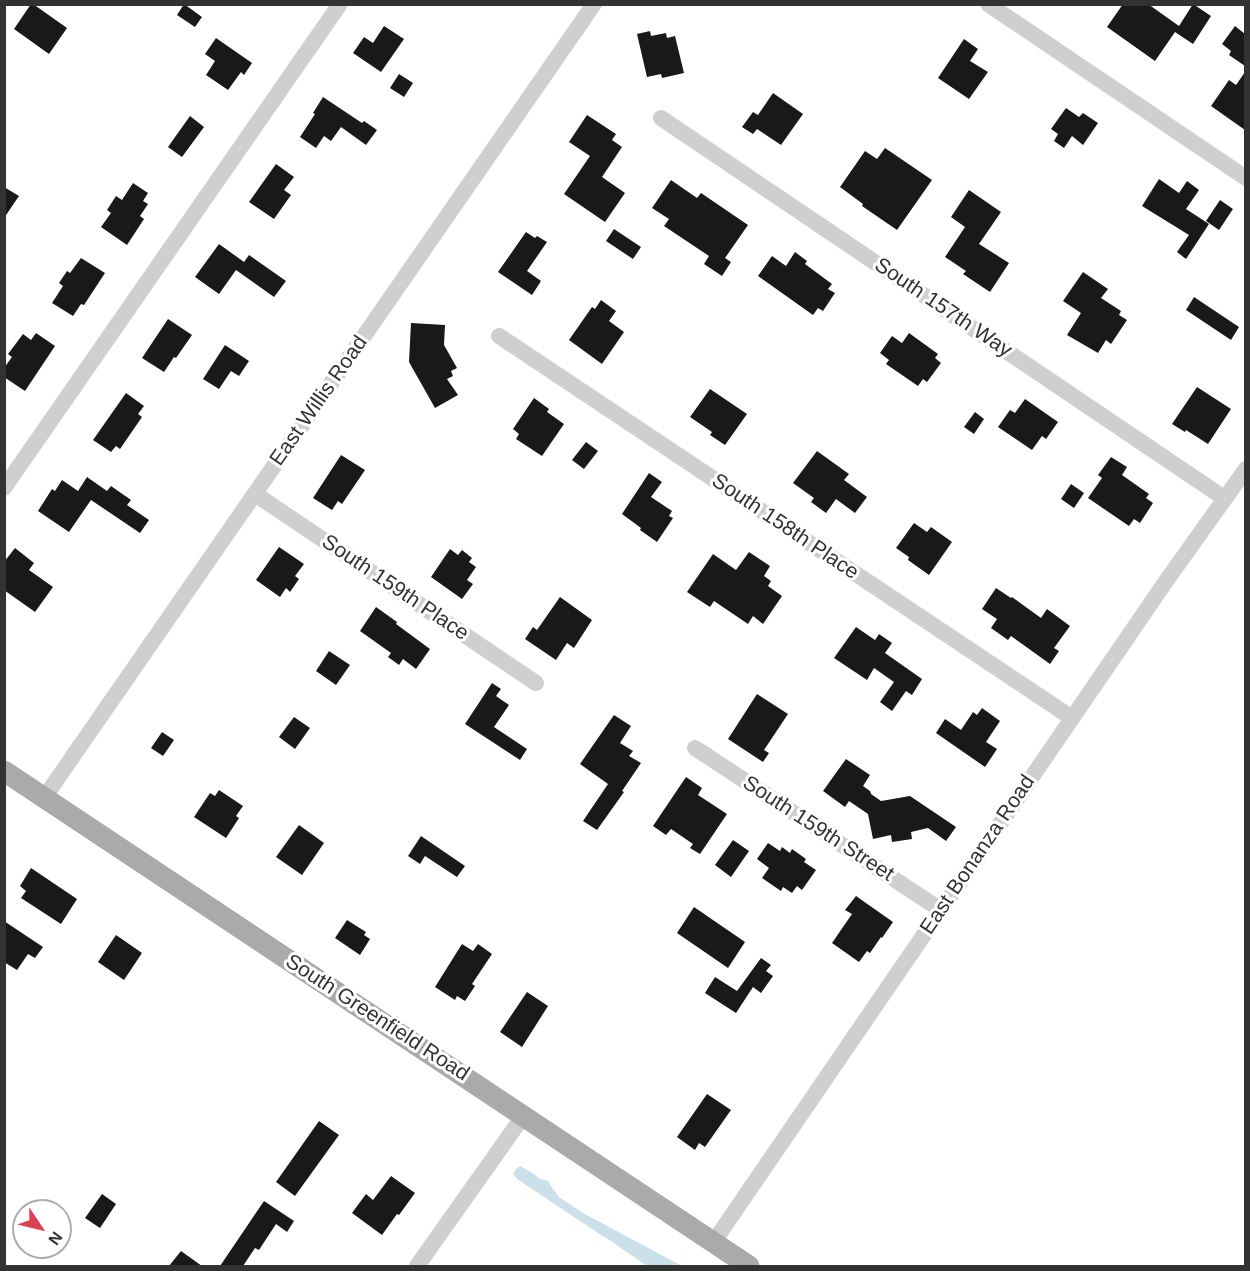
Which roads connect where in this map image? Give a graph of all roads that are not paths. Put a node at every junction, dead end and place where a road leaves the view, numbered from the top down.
1 (340, 4) edge
2 (594, 4) edge
3 (988, 4) edge
4 (662, 118) dead end
5 (1245, 177) edge
6 (499, 336) dead end
7 (1245, 469) edge
8 (4, 489) edge
9 (255, 494) junction
10 (1224, 498) junction
11 (536, 683) dead end
12 (1072, 718) junction
13 (696, 748) dead end
14 (4, 771) edge
15 (44, 798) junction
16 (941, 910) junction
17 (524, 1115) junction
18 (713, 1243) junction
19 (417, 1266) edge
20 (749, 1266) edge

1 - 8 street
2 - 9 street, East Willis Road
3 - 5 street
4 - 10 street, South 157th Way
6 - 12 street, South 158th Place
7 - 10 street, East Bonanza Road
9 - 11 street, South 159th Place
9 - 15 street, East Willis Road
10 - 12 street, East Bonanza Road
12 - 16 street, East Bonanza Road
13 - 16 street, South 159th Street
14 - 15 main road, South Greenfield Road
15 - 17 main road, South Greenfield Road
16 - 18 street, East Bonanza Road
17 - 18 main road, South Greenfield Road
17 - 19 street
18 - 20 main road, South Greenfield Road

